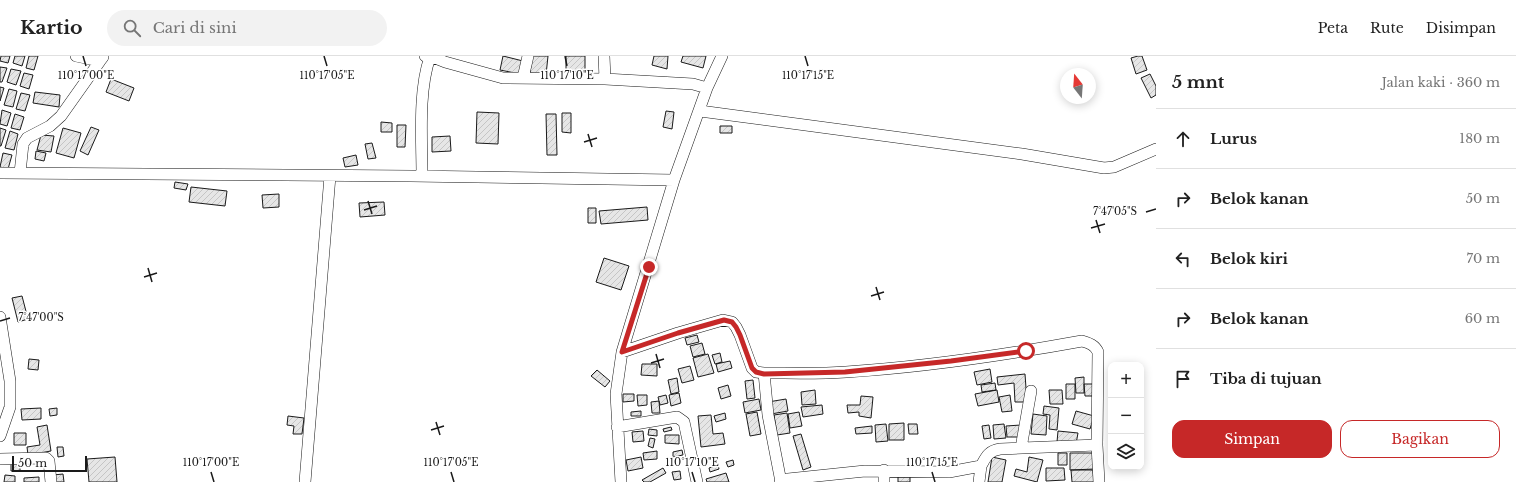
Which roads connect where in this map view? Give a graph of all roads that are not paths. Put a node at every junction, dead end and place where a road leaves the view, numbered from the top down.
1 (76, 56) edge
2 (428, 56) edge
3 (528, 56) edge
4 (604, 56) edge
5 (722, 56) edge
6 (102, 58) edge
7 (523, 78) junction
8 (605, 79) junction
9 (707, 88) junction
10 (700, 111) junction
11 (1156, 150) edge
12 (0, 173) edge
13 (20, 174) junction
14 (330, 176) junction
15 (422, 176) junction
16 (674, 180) junction
17 (0, 317) edge
18 (622, 352) junction
19 (764, 374) junction
20 (1031, 391) dead end
21 (617, 427) junction
22 (0, 436) edge
23 (1098, 445) junction
24 (1021, 448) junction
25 (0, 459) edge
26 (980, 466) junction
27 (884, 470) junction
28 (51, 482) edge
29 (306, 482) edge
30 (621, 482) edge
31 (698, 482) edge
32 (781, 482) edge
33 (884, 482) edge
34 (979, 482) edge
35 (1099, 482) edge

1 - 6 street
2 - 7 street
2 - 15 street
3 - 7 street
4 - 8 street
5 - 9 street
6 - 13 street
7 - 8 street
8 - 9 street
9 - 10 street
10 - 11 street
10 - 16 street
12 - 13 street
13 - 14 street
14 - 15 street
14 - 29 street
15 - 16 street
16 - 18 street
17 - 22 street
18 - 19 street
18 - 21 street
19 - 23 street
19 - 32 street
20 - 24 street
21 - 30 street
21 - 31 street
23 - 24 street
23 - 35 street
24 - 26 street
25 - 28 street
26 - 27 street
26 - 34 street
27 - 32 street
27 - 33 street

